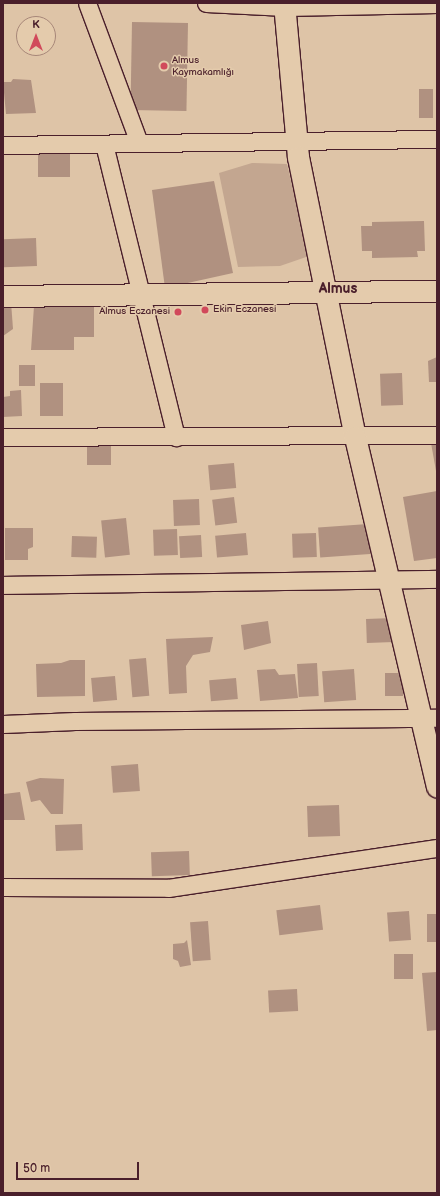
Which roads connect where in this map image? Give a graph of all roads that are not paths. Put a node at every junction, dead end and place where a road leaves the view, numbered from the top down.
1 (86, 3) edge
2 (206, 3) edge
3 (437, 4) edge
4 (284, 5) edge
5 (437, 139) edge
6 (296, 140) junction
7 (139, 143) junction
8 (104, 144) junction
9 (3, 145) edge
10 (437, 291) edge
11 (326, 292) junction
12 (140, 295) junction
13 (3, 296) edge
14 (437, 435) edge
15 (3, 437) edge
16 (176, 437) junction
17 (355, 437) junction
18 (437, 579) edge
19 (388, 580) junction
20 (3, 585) edge
21 (429, 718) edge
22 (3, 724) edge
23 (437, 786) edge
24 (437, 848) edge
25 (3, 887) edge

1 - 7 street
2 - 4 street
3 - 4 street
4 - 6 street
5 - 6 street
6 - 7 street
6 - 11 street
7 - 8 street
8 - 9 street
8 - 12 street
10 - 11 street
11 - 12 street
11 - 17 street
12 - 13 street
12 - 16 street
14 - 17 street
15 - 16 street
16 - 17 street
17 - 19 street
18 - 19 street
19 - 20 street
19 - 21 street
21 - 22 street
21 - 23 street
24 - 25 street

